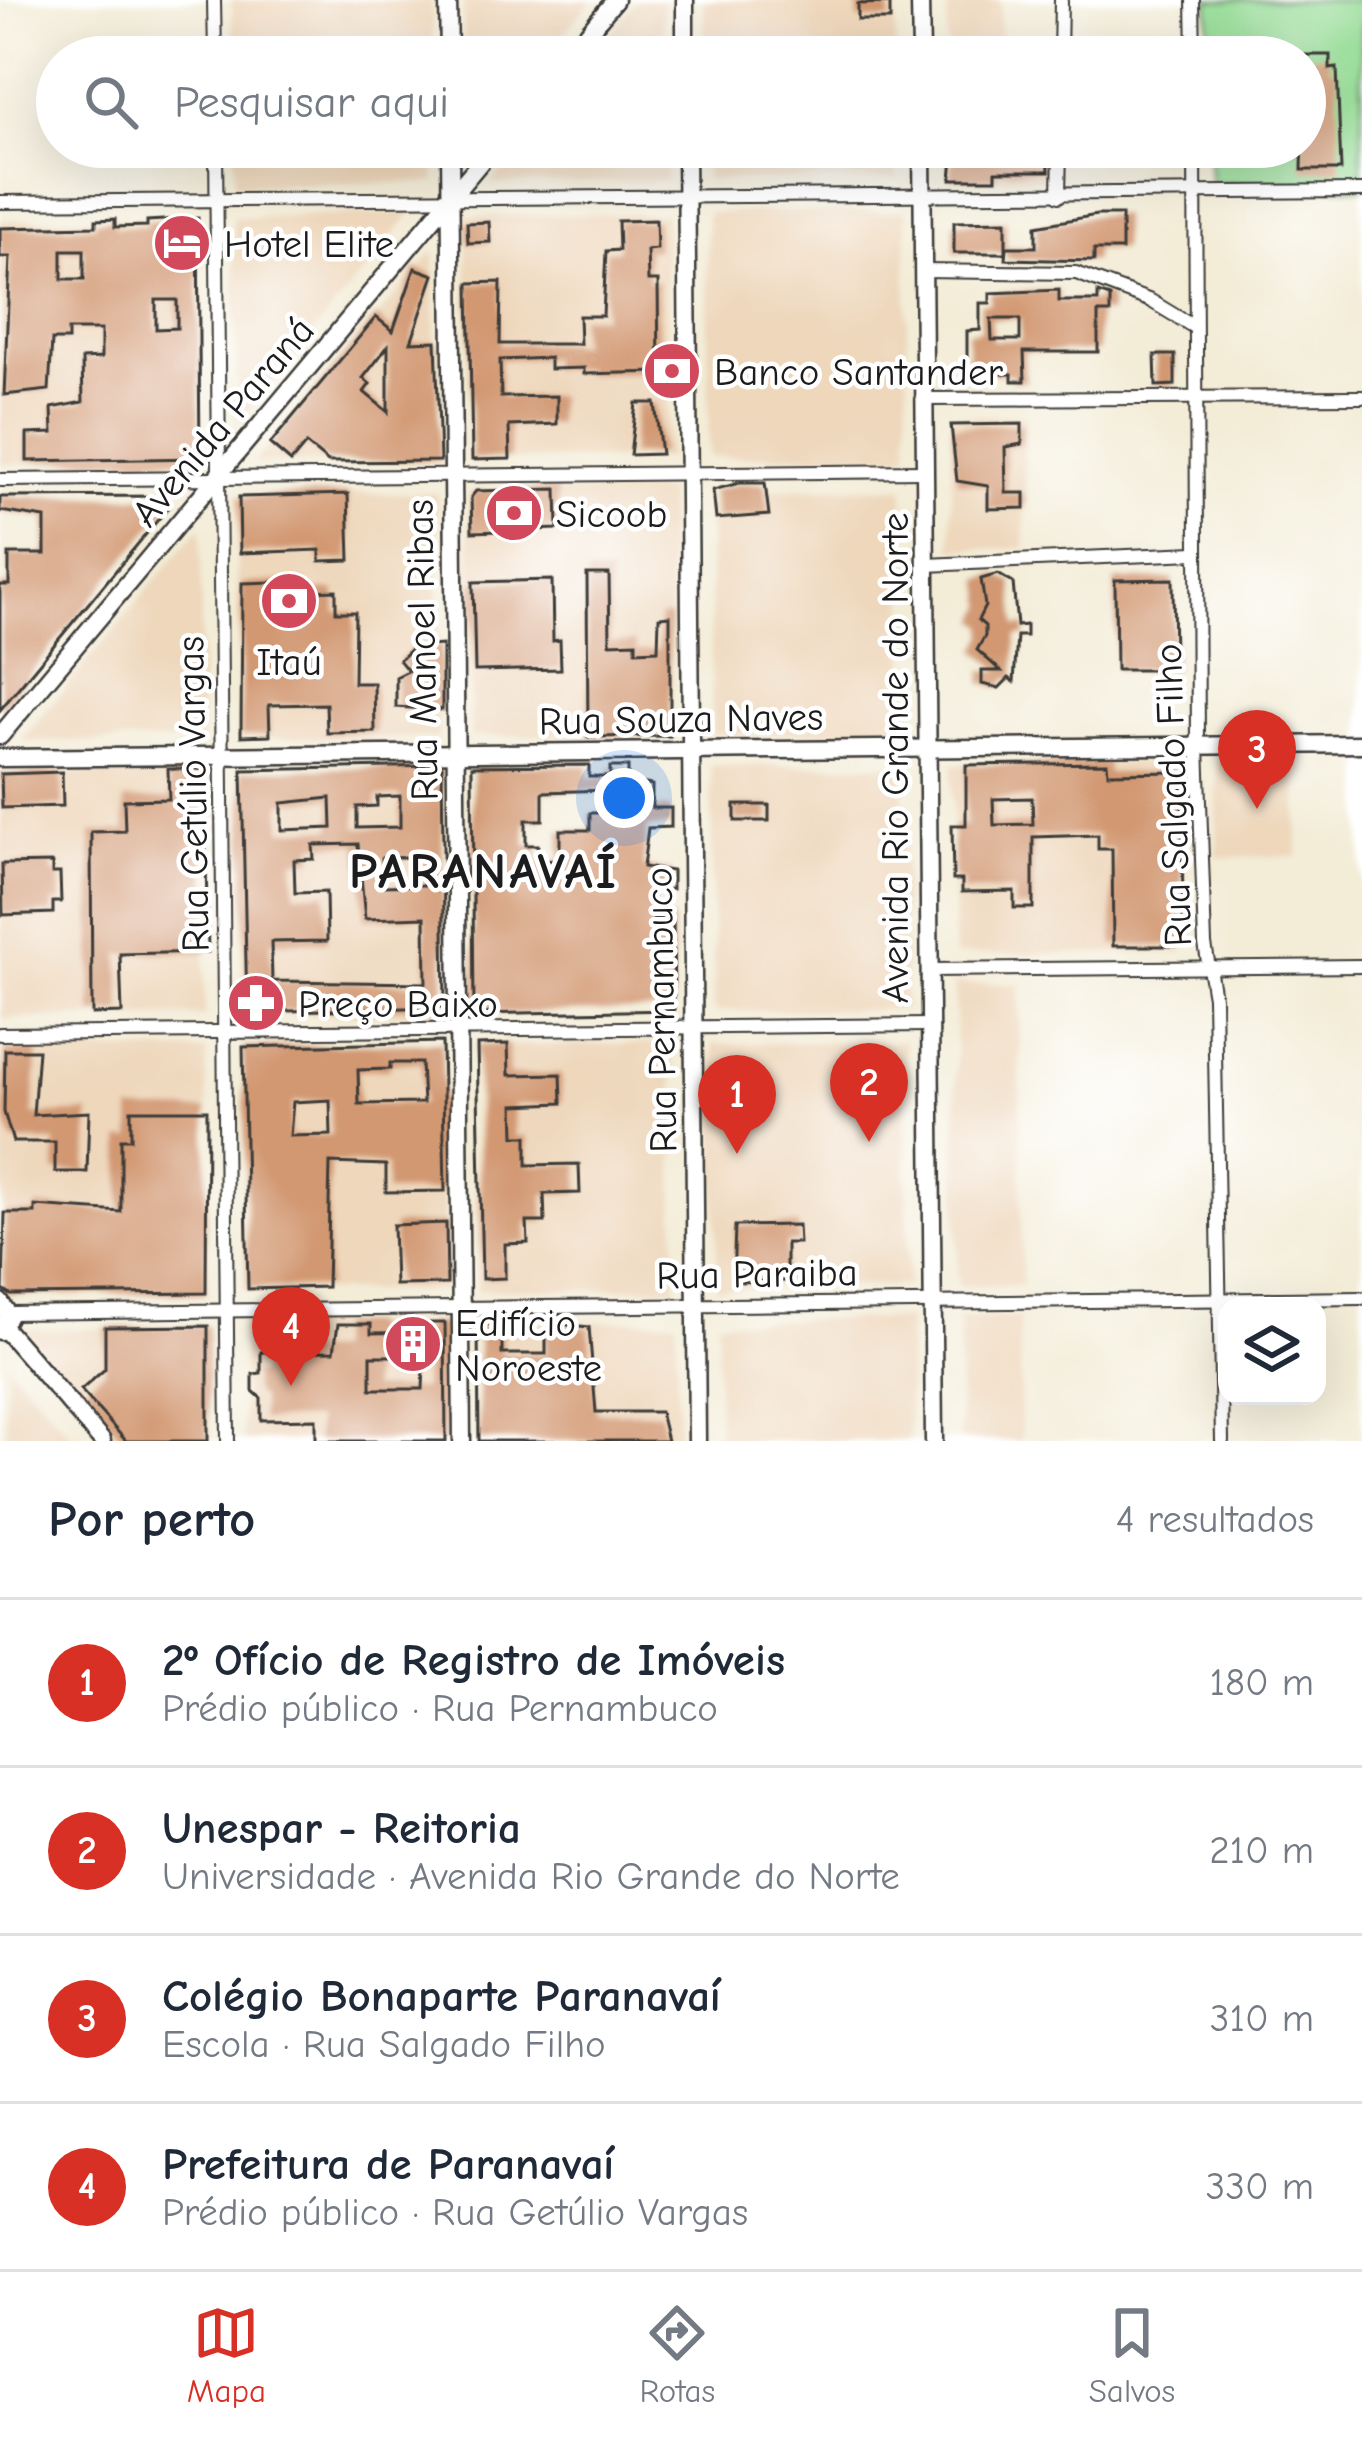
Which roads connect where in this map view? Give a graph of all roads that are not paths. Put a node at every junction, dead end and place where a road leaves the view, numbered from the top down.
1 (214, 0) edge
2 (448, 0) edge
3 (615, 0) edge
4 (685, 0) edge
5 (920, 0) edge
6 (1061, 0) edge
7 (1192, 0) edge
8 (215, 36) edge
9 (448, 36) edge
10 (585, 36) edge
11 (685, 36) edge
12 (921, 36) edge
13 (1060, 36) edge
14 (1193, 36) edge
15 (216, 168) edge
16 (450, 168) edge
17 (476, 168) edge
18 (686, 168) edge
19 (922, 168) edge
20 (1060, 168) edge
21 (1195, 168) edge
22 (1362, 191) edge
23 (922, 194) junction
24 (1196, 195) junction
25 (1059, 196) junction
26 (686, 197) junction
27 (450, 199) junction
28 (217, 201) junction
29 (0, 202) edge
30 (923, 271) junction
31 (1194, 327) junction
32 (1362, 398) edge
33 (923, 399) junction
34 (1197, 400) junction
35 (925, 472) junction
36 (688, 473) junction
37 (453, 476) junction
38 (220, 478) junction
39 (0, 480) edge
40 (1196, 553) junction
41 (927, 565) junction
42 (0, 736) edge
43 (1362, 744) edge
44 (1198, 745) junction
45 (931, 747) junction
46 (689, 751) junction
47 (455, 753) junction
48 (222, 755) junction
49 (0, 758) edge
50 (1362, 966) edge
51 (930, 970) junction
52 (1209, 970) junction
53 (930, 1025) junction
54 (694, 1027) junction
55 (458, 1030) junction
56 (225, 1033) junction
57 (0, 1034) edge
58 (1223, 1297) edge
59 (1326, 1298) edge
60 (1362, 1298) edge
61 (1218, 1299) edge
62 (933, 1302) junction
63 (697, 1304) junction
64 (460, 1306) junction
65 (227, 1308) junction
66 (3, 1318) edge
67 (1222, 1405) edge
68 (102, 1441) edge
69 (228, 1441) edge
70 (462, 1441) edge
71 (697, 1441) edge
72 (934, 1441) edge
73 (1222, 1441) edge

1 - 8 street
2 - 9 street
3 - 10 street
4 - 11 street
5 - 12 street
6 - 13 street
7 - 14 street
15 - 28 street, Rua Getúlio Vargas
16 - 27 street, Rua Manoel Ribas
17 - 27 street, Avenida Paraná
18 - 26 street, Rua Pernambuco
19 - 23 street, Avenida Rio Grande do Norte
20 - 25 street
21 - 24 street, Rua Salgado Filho
22 - 24 street
23 - 25 street
23 - 26 street
23 - 30 street, Avenida Rio Grande do Norte
24 - 25 street
24 - 31 street, Rua Salgado Filho
26 - 27 street
26 - 36 street, Rua Pernambuco
27 - 28 street
27 - 37 street, Rua Manoel Ribas
27 - 38 street, Avenida Paraná
28 - 29 street
28 - 38 street, Rua Getúlio Vargas
30 - 31 street
30 - 33 street, Avenida Rio Grande do Norte
31 - 34 street, Rua Salgado Filho
32 - 34 street
33 - 34 street
33 - 35 street, Avenida Rio Grande do Norte
34 - 40 street, Rua Salgado Filho
35 - 36 street
35 - 41 street, Avenida Rio Grande do Norte
36 - 37 street
36 - 46 street, Rua Pernambuco
37 - 38 street
37 - 47 street, Rua Manoel Ribas
38 - 39 street
38 - 42 street, Avenida Paraná
38 - 48 street, Rua Getúlio Vargas
40 - 41 street
40 - 44 street, Rua Salgado Filho
41 - 45 street, Avenida Rio Grande do Norte
43 - 44 street, Rua Souza Naves
44 - 45 street, Rua Souza Naves
44 - 52 street, Rua Salgado Filho
45 - 46 street, Rua Souza Naves
45 - 51 street, Avenida Rio Grande do Norte
46 - 47 street, Rua Souza Naves
46 - 54 street, Rua Pernambuco
47 - 48 street, Rua Souza Naves
47 - 55 street, Rua Manoel Ribas
48 - 49 street, Rua Souza Naves
48 - 56 street, Rua Getúlio Vargas
50 - 52 street
51 - 52 street
51 - 53 street, Avenida Rio Grande do Norte
52 - 58 street, Rua Salgado Filho
53 - 54 street
53 - 62 street, Avenida Rio Grande do Norte
54 - 55 street
54 - 63 street, Rua Pernambuco
55 - 56 street
55 - 64 street, Rua Manoel Ribas
56 - 57 street
56 - 65 street, Rua Getúlio Vargas
59 - 60 street, Rua Paraiba
61 - 62 street, Rua Paraiba
62 - 63 street, Rua Paraiba
62 - 72 street, Avenida Rio Grande do Norte
63 - 64 street, Rua Paraiba
63 - 71 street, Rua Pernambuco
64 - 65 street, Rua Paraiba
64 - 70 street, Rua Manoel Ribas
65 - 66 street, Rua Paraiba
65 - 69 street, Rua Getúlio Vargas
66 - 68 street
67 - 73 street, Rua Salgado Filho

